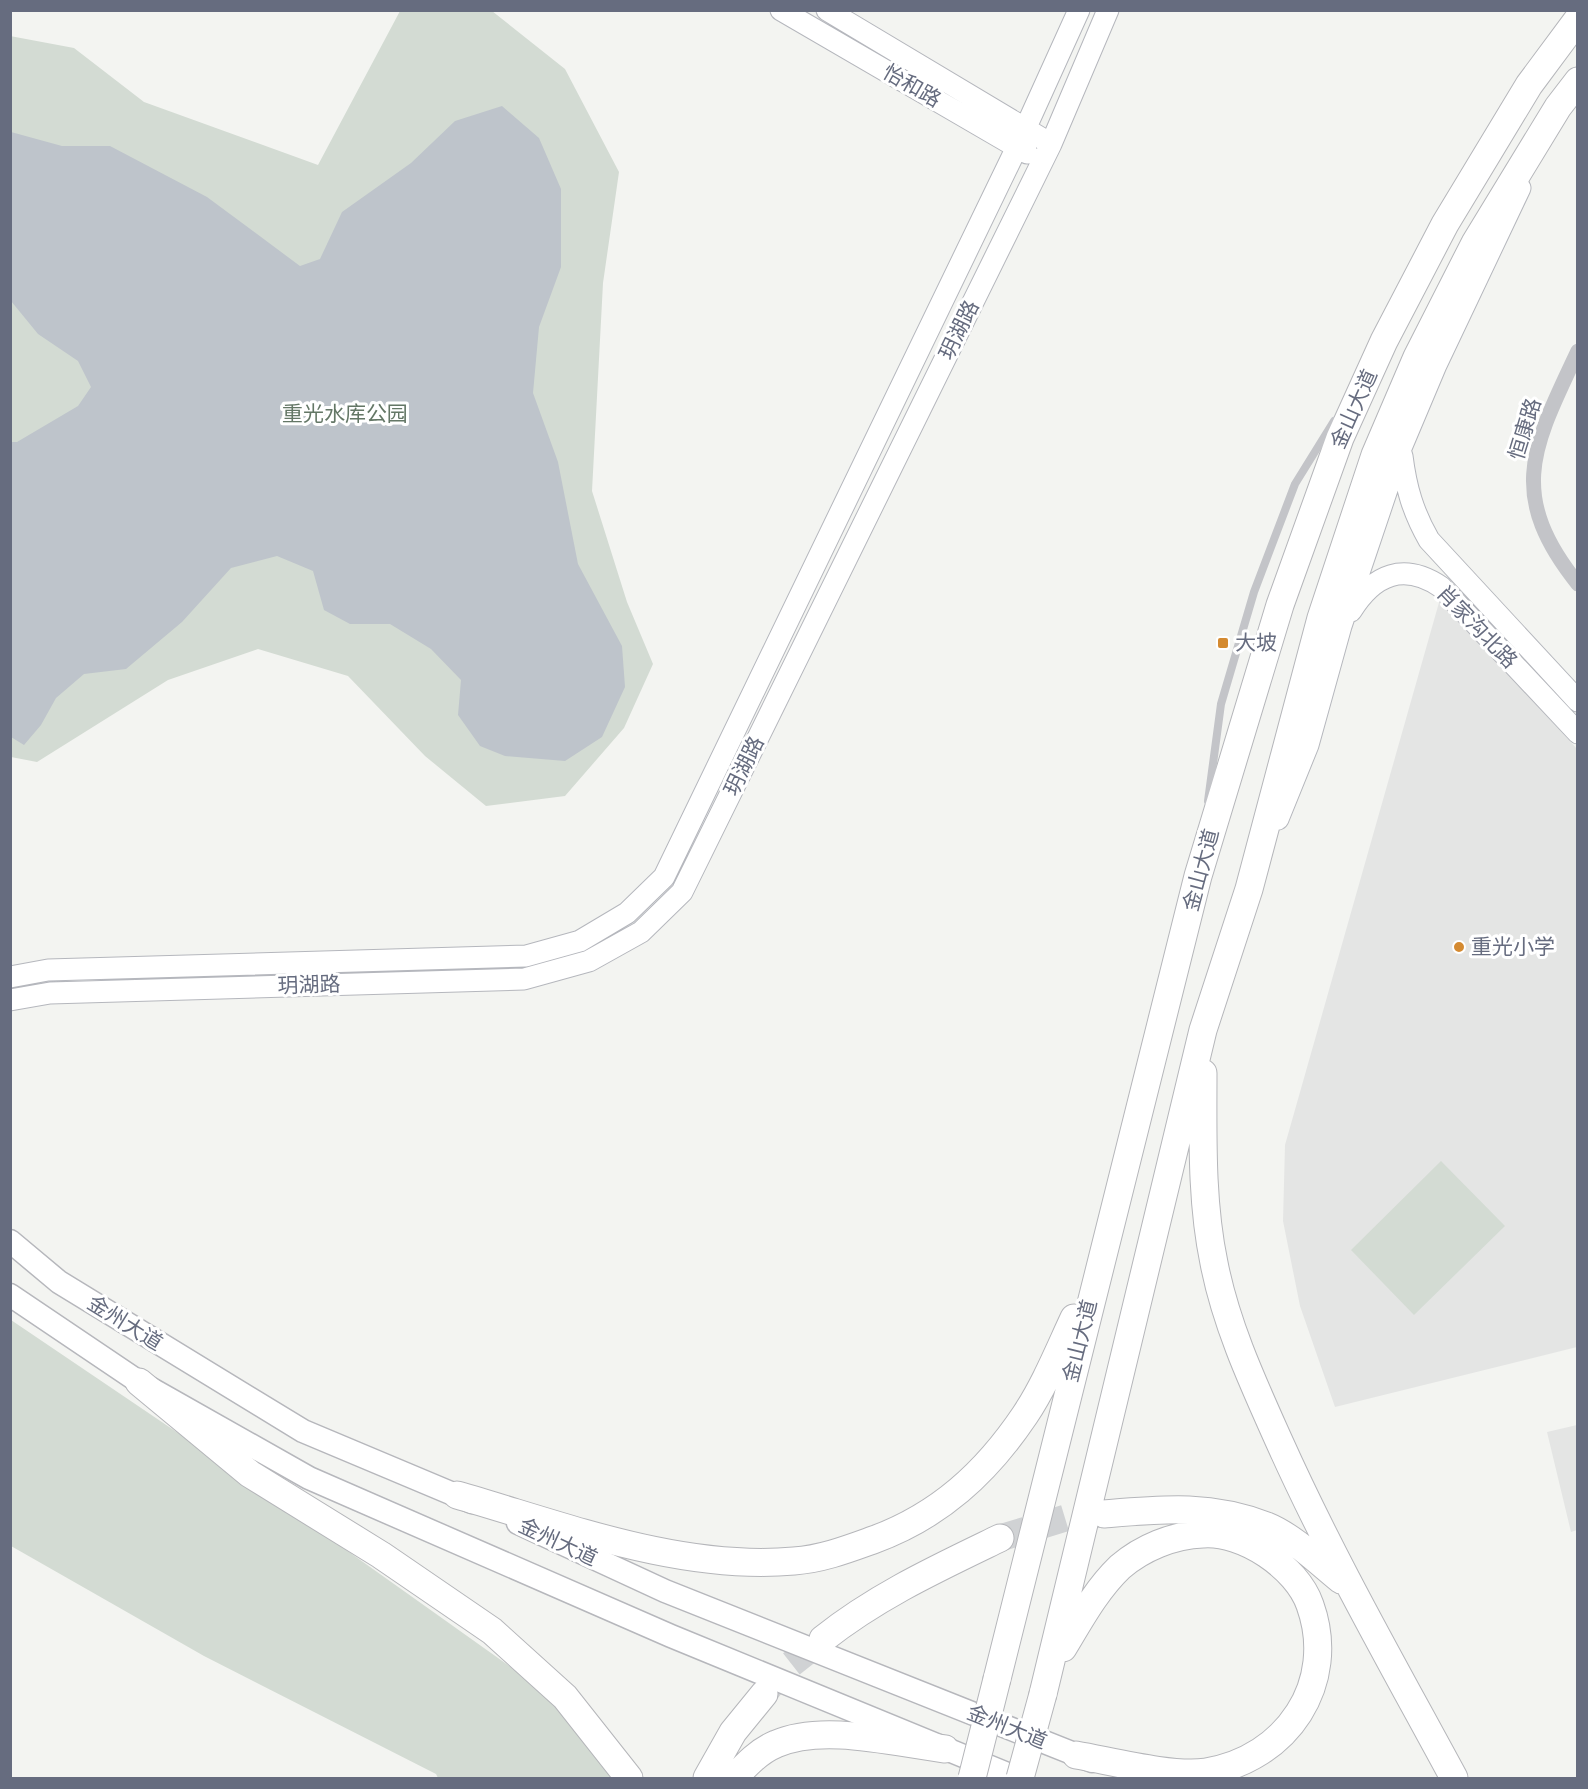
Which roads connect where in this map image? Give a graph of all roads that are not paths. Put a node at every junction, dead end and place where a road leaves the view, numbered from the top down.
1 (781, 10) edge
2 (827, 10) edge
3 (1079, 10) edge
4 (1108, 10) edge
5 (1578, 19) edge
6 (1578, 81) edge
7 (1558, 107) junction
8 (1025, 128) junction
9 (1017, 147) junction
10 (1046, 153) junction
11 (1384, 341) junction
12 (1578, 351) edge
13 (1343, 408) dead end
14 (1337, 417) dead end
15 (1401, 448) junction
16 (1578, 584) edge
17 (1341, 626) junction
18 (1578, 700) edge
19 (1578, 733) edge
20 (1207, 807) dead end
21 (1206, 818) dead end
22 (1198, 876) junction
23 (1249, 889) junction
24 (10, 977) edge
25 (10, 1000) edge
26 (1203, 1030) junction
27 (10, 1241) edge
28 (10, 1252) edge
29 (1100, 1262) junction
30 (59, 1282) junction
31 (10, 1295) edge
32 (139, 1382) junction
33 (457, 1495) junction
34 (1104, 1514) tunnel mouth
35 (1000, 1538) tunnel mouth
36 (1351, 1589) junction
37 (824, 1639) tunnel mouth
38 (1046, 1683) junction
39 (764, 1694) tunnel mouth
40 (945, 1749) junction
41 (1076, 1755) junction
42 (629, 1779) edge
43 (707, 1779) edge
44 (734, 1779) edge
45 (972, 1779) edge
46 (1019, 1779) edge
47 (1138, 1779) edge
48 (1454, 1779) edge

1 - 9 main road, 怡和路
2 - 8 main road, 怡和路
3 - 8 main road, 玥湖路
4 - 10 main road, 玥湖路
5 - 11 highway, 金山大道
6 - 7 highway, 金山大道
7 - 15 main road
7 - 23 highway, 金山大道
8 - 9 main road, 玥湖路
8 - 10 main road, 怡和路
9 - 10 main road, 怡和路
9 - 24 main road, 玥湖路
10 - 25 main road, 玥湖路
11 - 13 lane
11 - 22 highway, 金山大道
12 - 16 street, 恒康路
14 - 20 lane
15 - 17 main road
15 - 18 main road, 肖家沟北路
17 - 19 main road, 肖家沟北路
17 - 23 main road
21 - 22 lane
22 - 29 highway, 金山大道
23 - 26 highway, 金山大道
26 - 36 highway
26 - 38 highway, 金山大道
27 - 30 main road, 金州大道
28 - 30 main road
29 - 33 highway
29 - 45 highway, 金山大道, bridge
30 - 33 main road, 金州大道
31 - 32 main road, 金州大道
32 - 40 main road, 金州大道
32 - 42 highway
33 - 41 main road, 金州大道
34 - 36 highway
35 - 37 highway
36 - 48 highway
38 - 41 highway
38 - 46 highway, 金山大道, bridge
39 - 43 highway
40 - 44 highway
40 - 46 main road, 金州大道
41 - 47 main road, 金州大道

